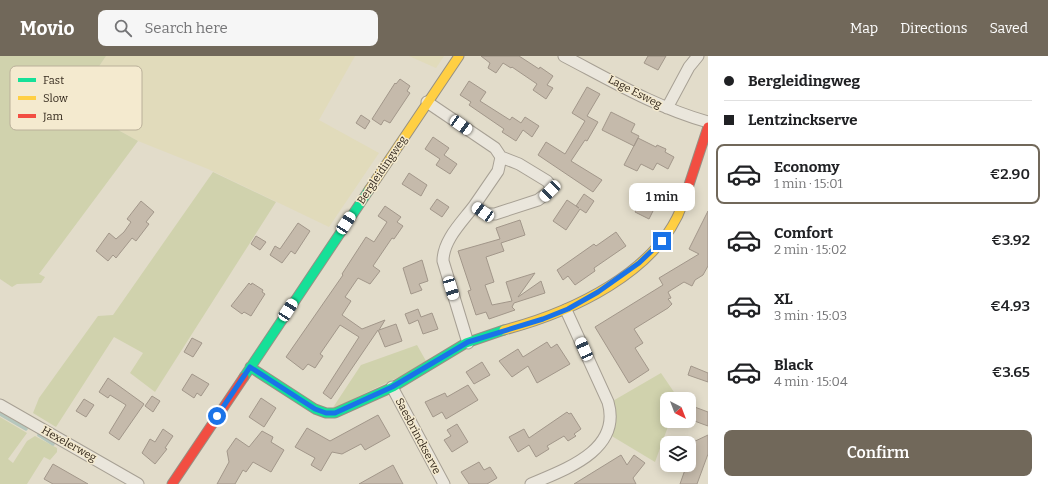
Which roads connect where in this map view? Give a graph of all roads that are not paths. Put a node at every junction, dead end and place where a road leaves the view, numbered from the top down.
1 (459, 56) edge
2 (564, 56) edge
3 (698, 56) edge
4 (427, 102) junction
5 (667, 108) junction
6 (708, 122) edge
7 (708, 127) edge
8 (501, 157) junction
9 (474, 206) junction
10 (566, 310) junction
11 (468, 342) junction
12 (250, 367) junction
13 (392, 387) junction
14 (0, 405) edge
15 (138, 484) edge
16 (172, 484) edge
17 (444, 484) edge
18 (531, 484) edge

1 - 4 street, Bergleidingweg
2 - 5 street, Lage Esweg
3 - 5 street
4 - 8 street
4 - 12 street, Bergleidingweg
5 - 6 street, Lage Esweg
7 - 10 street
8 - 9 street
8 - 9 street
9 - 11 street
10 - 11 street
10 - 18 street
11 - 13 street
12 - 13 street
12 - 16 street, Bergleidingweg
13 - 17 street, Saesbrinckserve
14 - 15 street, Hexelerweg

